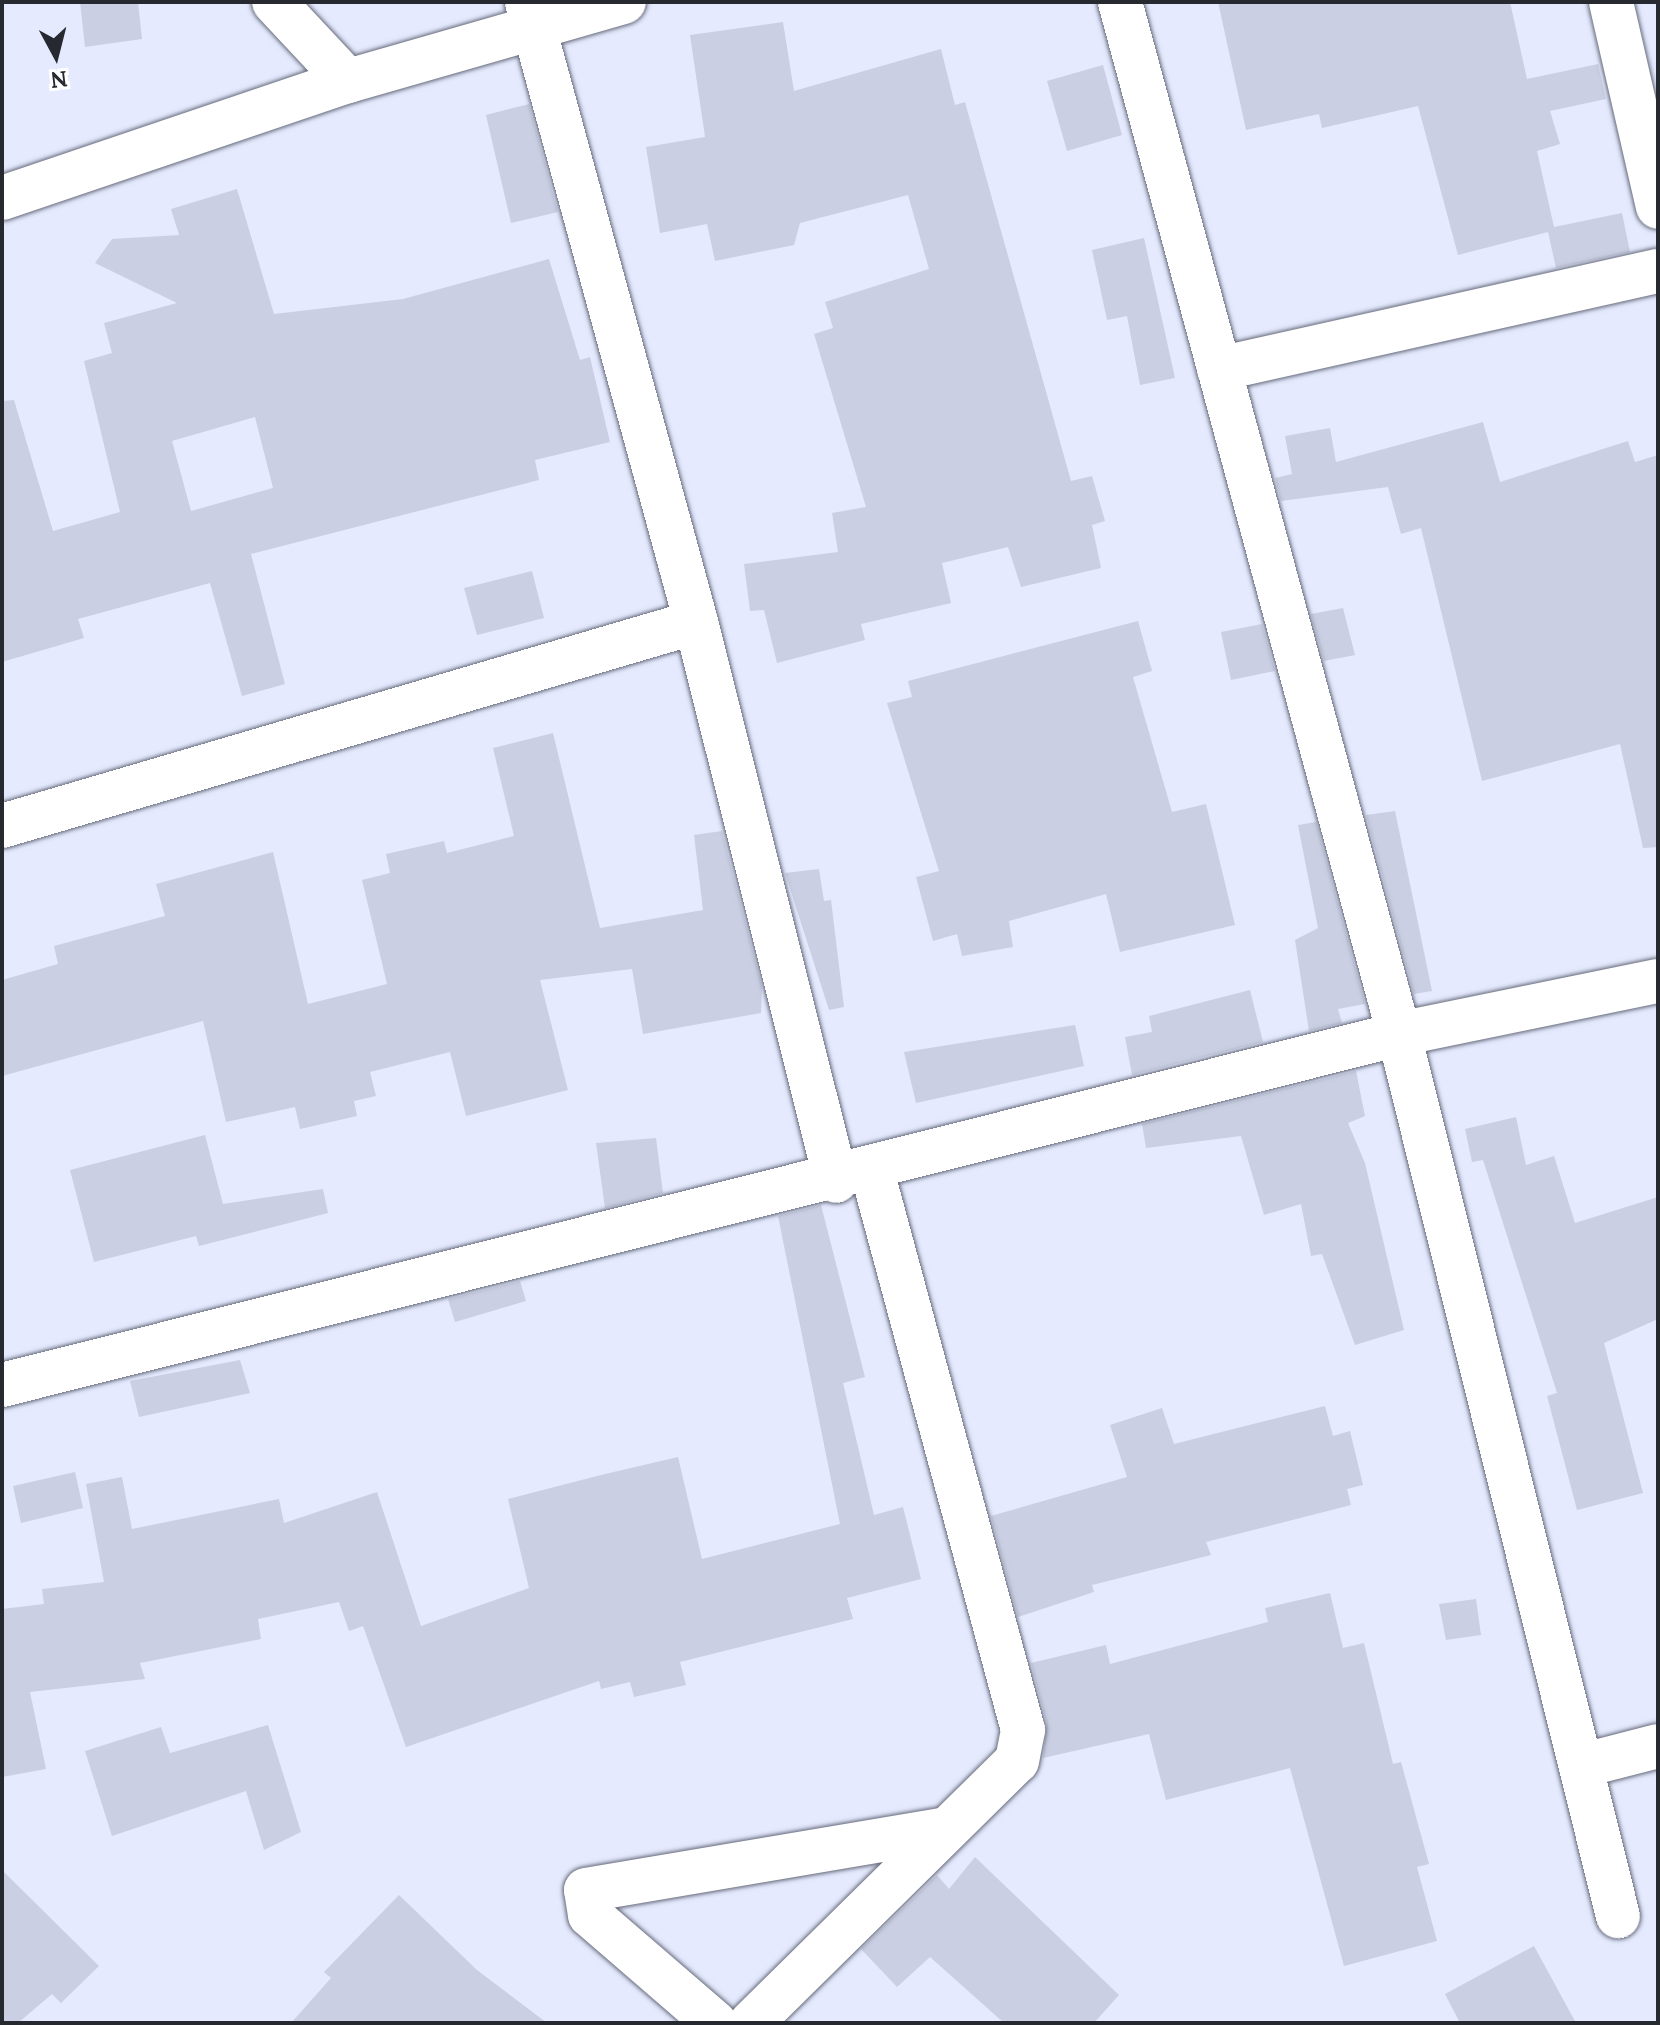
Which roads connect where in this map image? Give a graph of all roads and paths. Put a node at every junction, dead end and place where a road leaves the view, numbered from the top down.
1 (274, 2) edge
2 (624, 2) edge
3 (1120, 2) edge
4 (1611, 2) edge
5 (529, 18) edge
6 (348, 81) junction
7 (2, 198) edge
8 (1658, 207) edge
9 (1658, 271) edge
10 (1219, 369) junction
11 (696, 622) junction
12 (2, 826) edge
13 (1658, 981) edge
14 (1399, 1034) junction
15 (854, 1176) junction
16 (2, 1385) edge
17 (1658, 1746) edge
18 (1584, 1765) junction
19 (946, 1829) junction
20 (1618, 1916) dead end
21 (715, 2023) edge
22 (751, 2023) edge

1 - 6 street
2 - 5 street
3 - 10 street
4 - 8 street
5 - 6 street
5 - 11 street
6 - 7 street
9 - 10 street
10 - 14 street
11 - 12 street
11 - 15 street
13 - 14 street
14 - 15 street
14 - 18 street
15 - 16 street
15 - 19 street
17 - 18 street
18 - 20 street
19 - 21 street
19 - 22 street

